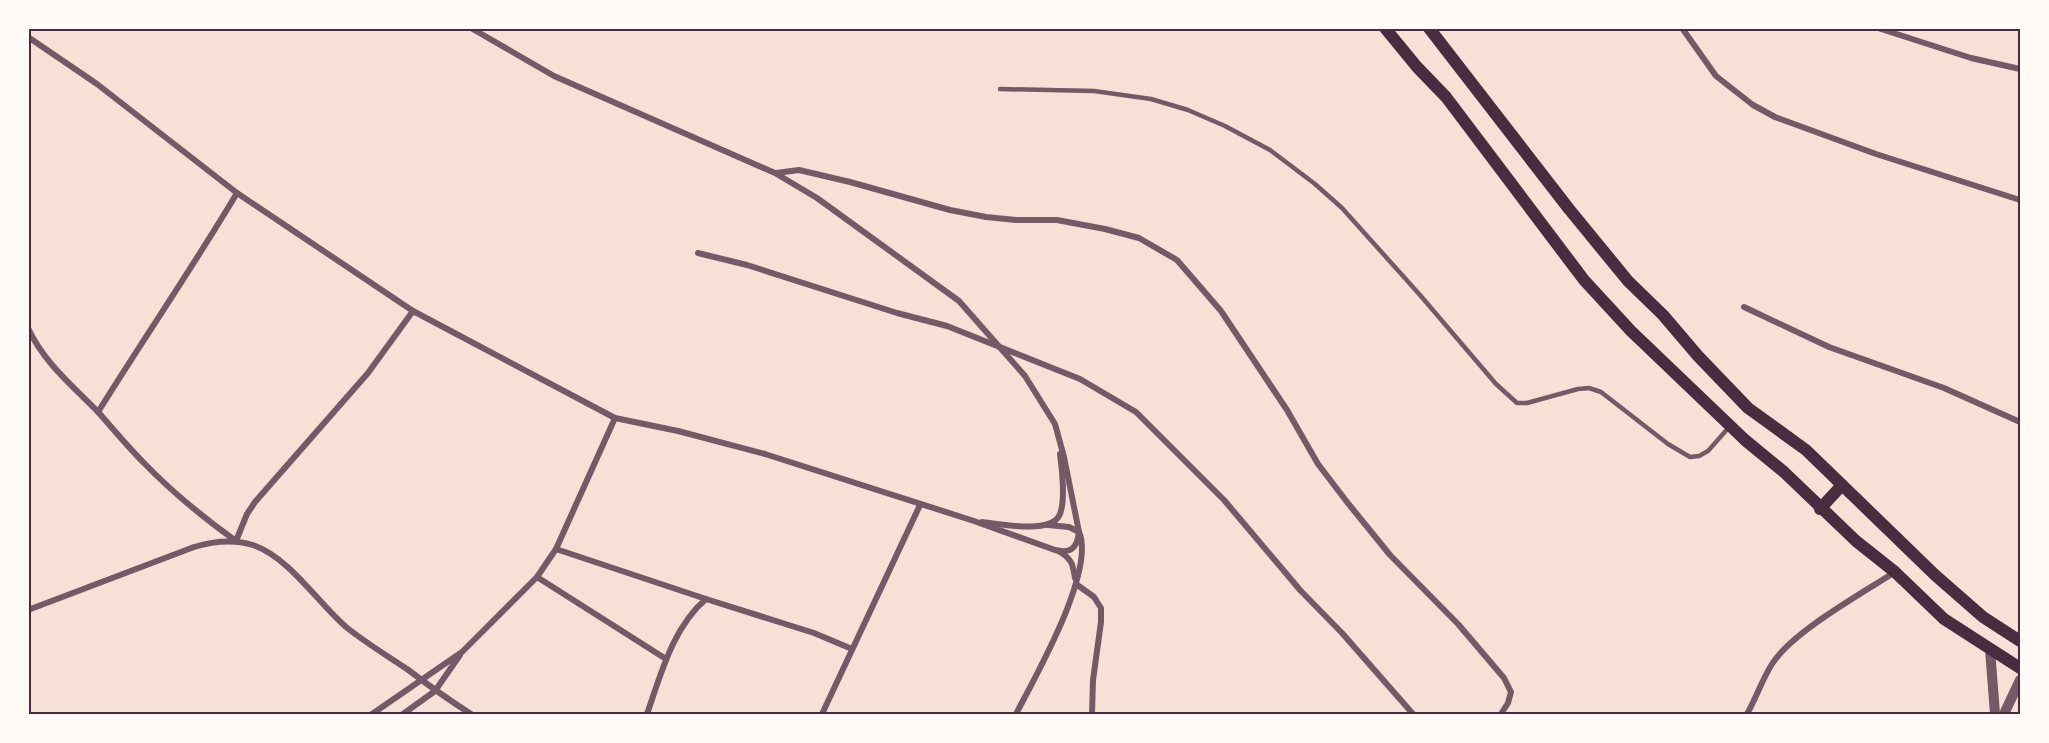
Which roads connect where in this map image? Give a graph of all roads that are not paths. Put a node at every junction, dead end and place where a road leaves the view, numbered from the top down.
1 (471, 28) edge
2 (1385, 28) edge
3 (1429, 28) edge
4 (1682, 28) edge
5 (1878, 28) edge
6 (28, 37) edge
7 (2020, 69) edge
8 (1000, 89) dead end
9 (775, 173) junction
10 (237, 193) junction
11 (2020, 200) edge
12 (698, 253) dead end
13 (1744, 307) dead end
14 (412, 311) junction
15 (28, 328) edge
16 (1000, 347) junction
17 (98, 412) junction
18 (615, 418) junction
19 (2020, 422) edge
20 (1055, 424) junction
21 (1730, 426) junction
22 (1842, 485) junction
23 (920, 505) junction
24 (1820, 509) junction
25 (974, 521) junction
26 (1048, 525) junction
27 (1079, 532) junction
28 (236, 541) junction
29 (556, 549) junction
30 (1059, 551) junction
31 (1895, 572) junction
32 (537, 577) junction
33 (1076, 584) junction
34 (706, 599) junction
35 (28, 609) edge
36 (2020, 641) edge
37 (1990, 649) junction
38 (852, 650) junction
39 (462, 652) junction
40 (666, 659) junction
41 (2020, 668) edge
42 (422, 680) junction
43 (2020, 680) edge
44 (435, 692) junction
45 (372, 714) edge
46 (403, 714) edge
47 (471, 714) edge
48 (647, 714) edge
49 (822, 714) edge
50 (1016, 714) edge
51 (1092, 714) edge
52 (1413, 714) edge
53 (1501, 714) edge
54 (1747, 714) edge
55 (1995, 714) edge
56 (2004, 714) edge

1 - 9 street
2 - 21 main road
3 - 22 main road
4 - 11 street
5 - 7 street
6 - 10 street
8 - 21 lane
9 - 16 street
9 - 53 street
10 - 14 street
10 - 17 street
12 - 16 street
13 - 19 street
14 - 18 street
14 - 28 street
15 - 17 street
16 - 20 street
16 - 52 street
17 - 28 street
18 - 23 street
18 - 29 street
20 - 26 street
20 - 27 street
21 - 24 main road
22 - 24 main road
22 - 36 main road
23 - 25 street
23 - 38 street
24 - 31 main road
25 - 26 street
25 - 30 street
26 - 27 street
27 - 30 street
27 - 33 street
28 - 35 street
28 - 42 street
29 - 32 street
29 - 34 street
30 - 33 street
31 - 37 main road
31 - 54 street
32 - 39 street
32 - 40 street
33 - 50 street
33 - 51 street
34 - 38 street
34 - 40 street
37 - 41 main road
37 - 55 street
38 - 49 street
39 - 42 street
39 - 44 street
40 - 48 street
42 - 44 street
42 - 45 street
43 - 56 street
44 - 46 street
44 - 47 street

